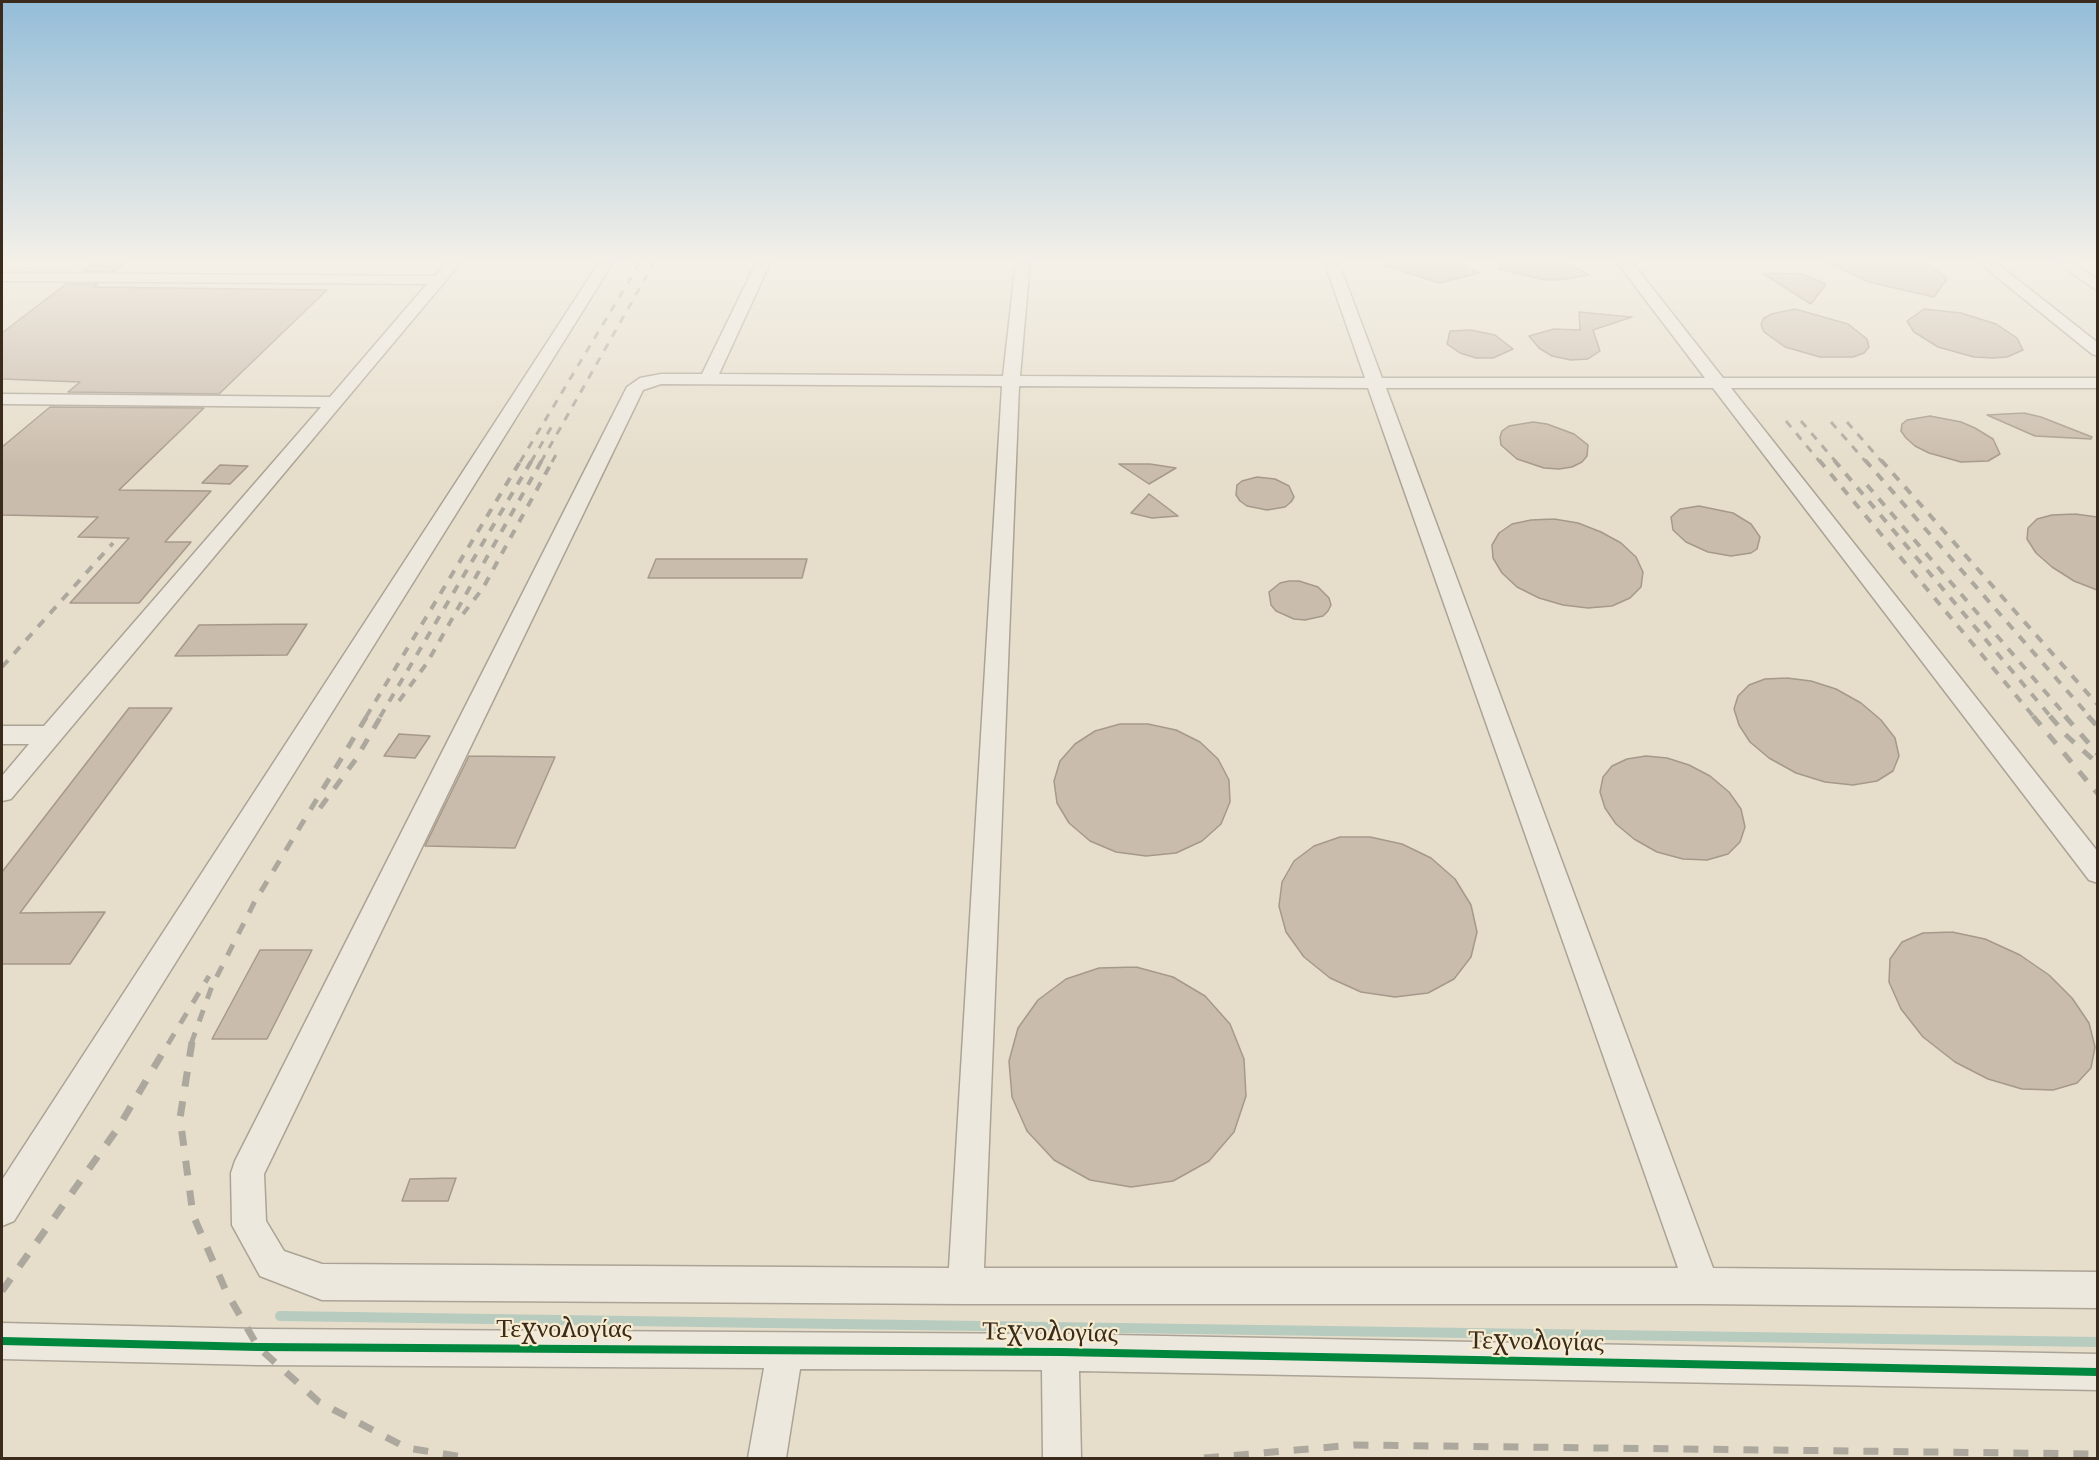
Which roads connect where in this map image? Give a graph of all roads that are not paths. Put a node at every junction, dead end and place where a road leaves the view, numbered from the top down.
1 (396, 329) edge
2 (564, 329) edge
3 (732, 329) edge
4 (1016, 329) edge
5 (1356, 329) edge
6 (1675, 329) edge
7 (2070, 329) edge
8 (2097, 351) edge
9 (708, 379) junction
10 (1011, 382) junction
11 (1375, 383) junction
12 (1717, 383) junction
13 (2097, 383) edge
14 (2, 399) edge
15 (334, 402) junction
16 (2, 735) edge
17 (49, 735) junction
18 (2, 792) edge
19 (2097, 872) edge
20 (2, 1209) edge
21 (966, 1286) junction
22 (1702, 1286) junction
23 (2097, 1290) edge
24 (2, 1341) edge
25 (785, 1351) junction
26 (1060, 1352) junction
27 (2097, 1372) edge
28 (767, 1458) edge
29 (1062, 1458) edge

1 - 15 street
2 - 20 street
3 - 9 street
4 - 10 street
5 - 11 street
6 - 12 street
7 - 8 street
9 - 10 street
9 - 21 street
10 - 11 street
10 - 21 street
11 - 12 street
11 - 22 street
12 - 13 street
12 - 19 street
14 - 15 street
15 - 17 street
16 - 17 street
17 - 18 street
21 - 22 street
22 - 23 street
24 - 25 street, Τεχνολογίας
25 - 26 street, Τεχνολογίας
25 - 28 street
26 - 27 street, Τεχνολογίας
26 - 29 street

